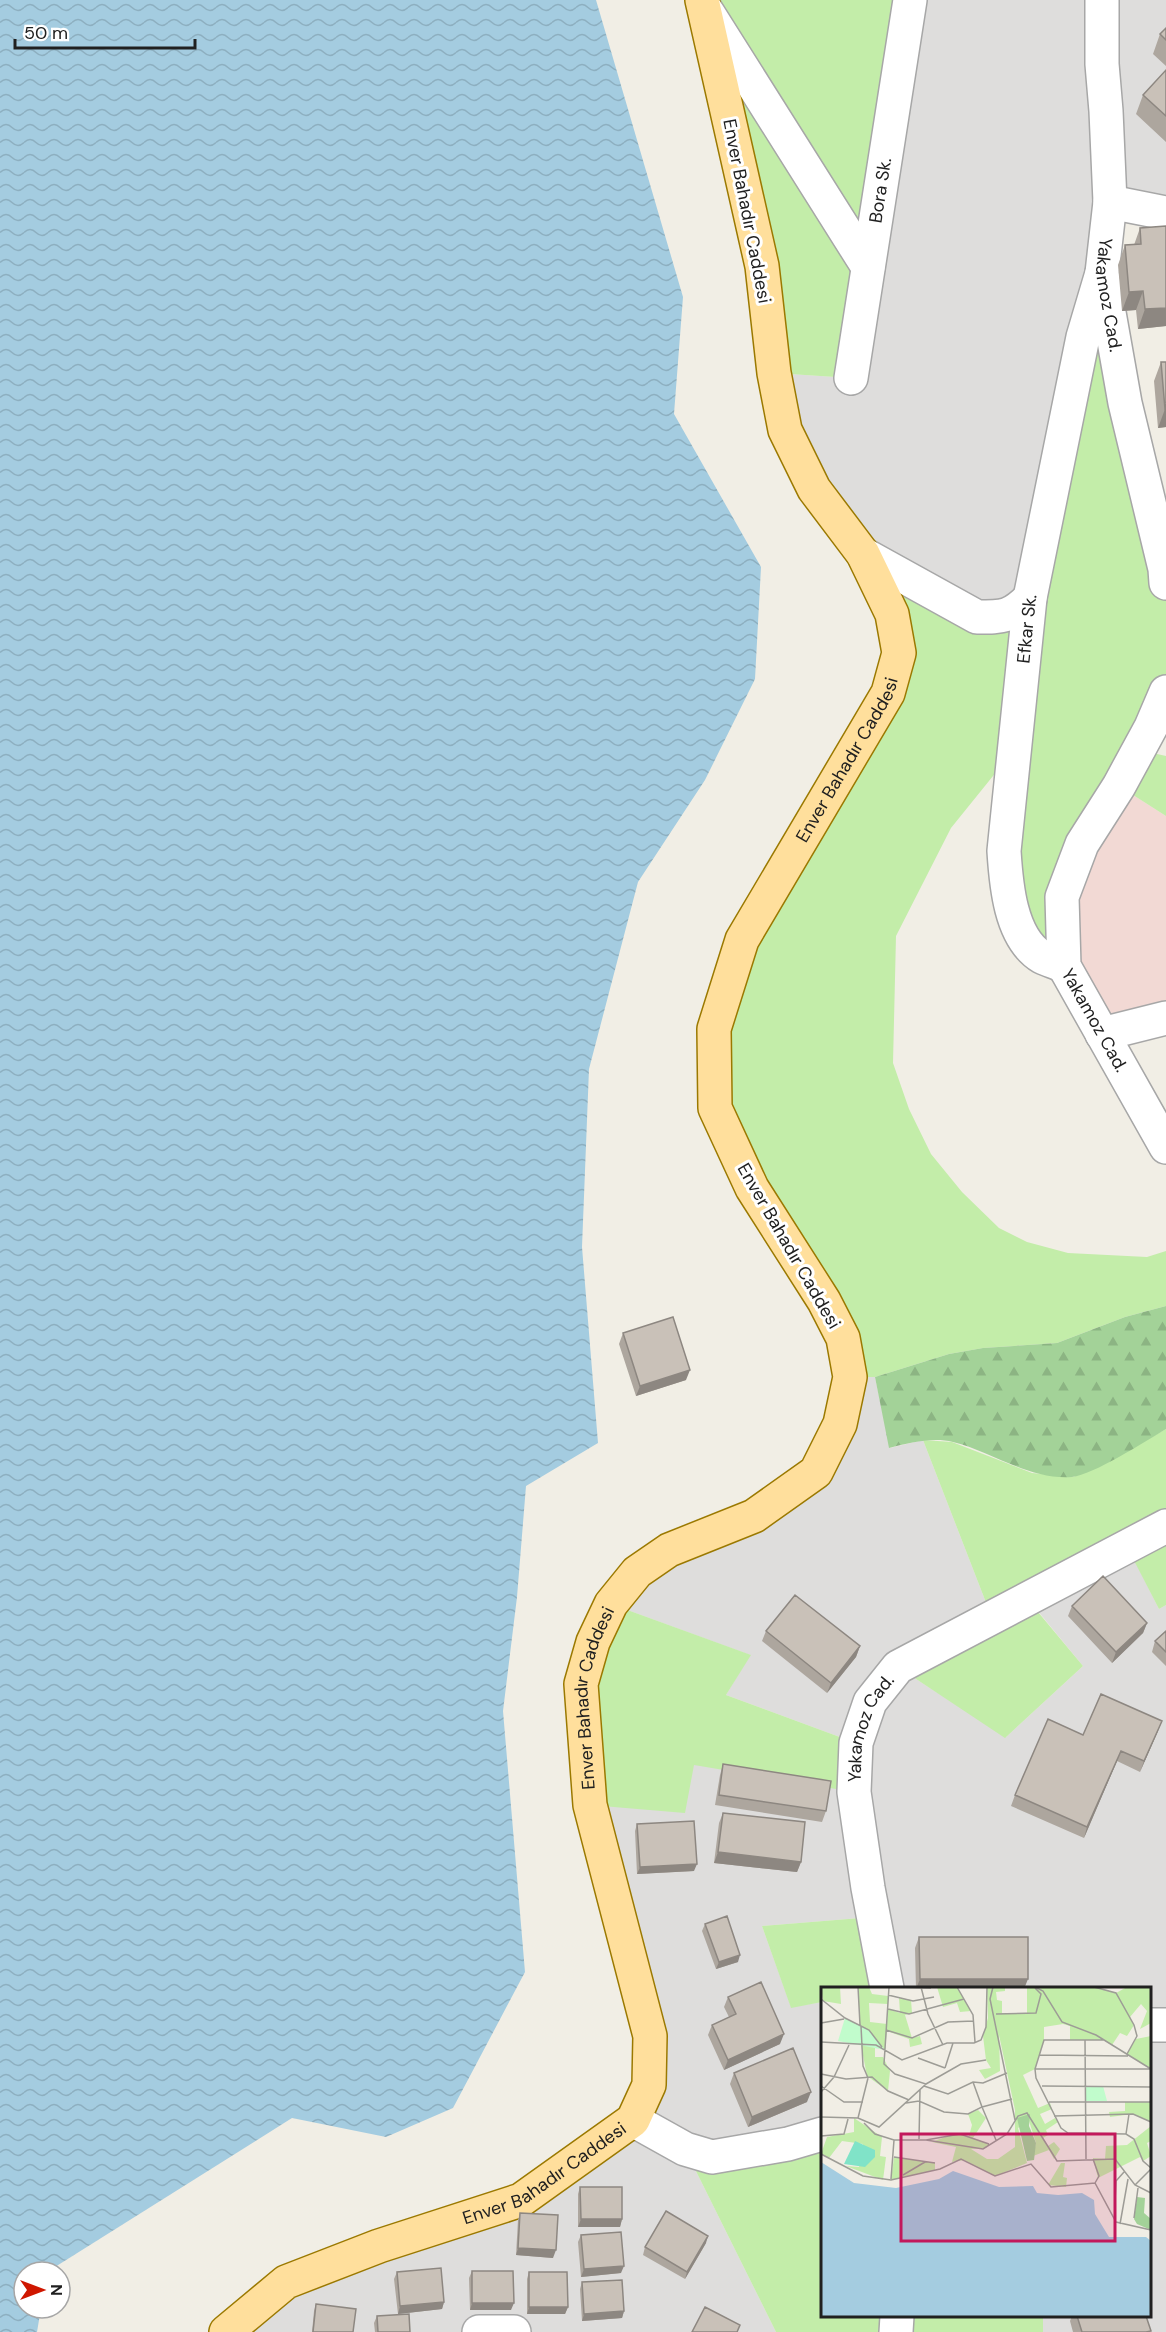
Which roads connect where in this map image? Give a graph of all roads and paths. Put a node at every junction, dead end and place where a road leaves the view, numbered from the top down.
1 (910, 0) edge
2 (1102, 0) edge
3 (703, 4) edge
4 (1110, 202) junction
5 (1166, 213) edge
6 (868, 267) junction
7 (1102, 273) junction
8 (851, 378) dead end
9 (863, 554) junction
10 (1166, 583) edge
11 (1030, 598) junction
12 (1166, 692) edge
13 (1064, 966) junction
14 (1166, 1018) edge
15 (1102, 1034) junction
16 (1166, 1147) edge
17 (1166, 1526) edge
18 (887, 1987) edge
19 (633, 2120) junction
20 (821, 2134) edge
21 (897, 2317) edge
22 (226, 2332) edge
23 (479, 2332) edge
24 (514, 2332) edge
25 (896, 2332) edge

1 - 6 street, Bora Sk.
2 - 4 street, Yakamoz Cad.
3 - 6 street
3 - 9 main road, Enver Bahadır Caddesi
4 - 5 street
4 - 7 street, Yakamoz Cad.
6 - 8 street, Bora Sk.
7 - 10 street, Yakamoz Cad.
7 - 11 street, Efkar Sk.
9 - 11 street
9 - 19 main road, Enver Bahadır Caddesi
11 - 13 street, Efkar Sk.
12 - 13 street, Yakamoz Cad.
13 - 15 street, Yakamoz Cad.
14 - 15 street
15 - 16 street, Yakamoz Cad.
17 - 18 street, Yakamoz Cad.
19 - 20 street
19 - 22 main road, Enver Bahadır Caddesi
21 - 25 street
23 - 24 street

